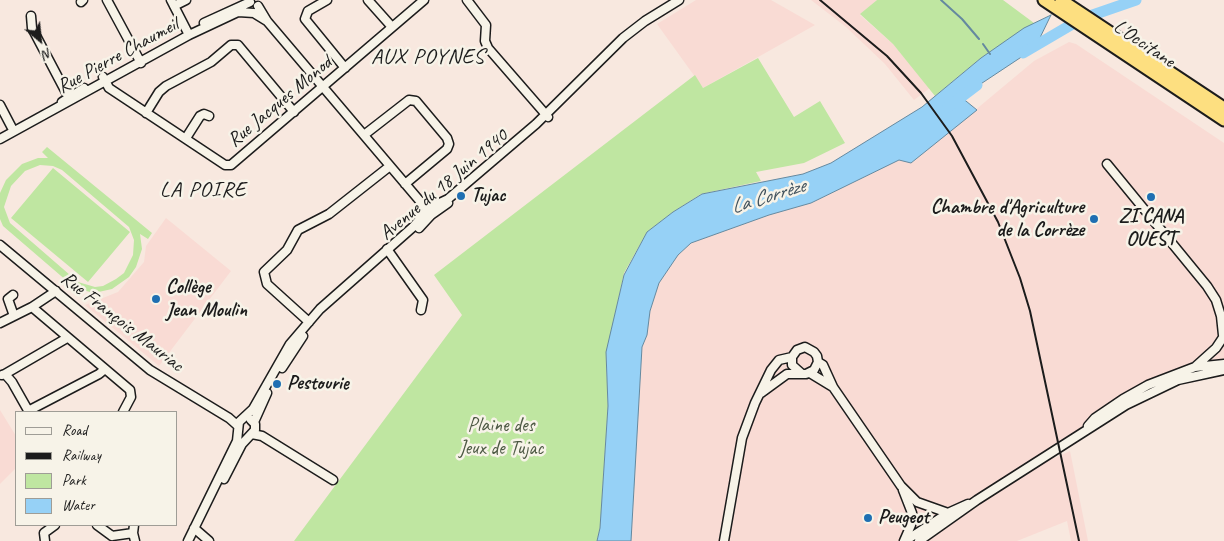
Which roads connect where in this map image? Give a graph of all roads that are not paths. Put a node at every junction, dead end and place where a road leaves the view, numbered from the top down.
1 (107, 0) edge
2 (186, 0) edge
3 (327, 0) edge
4 (368, 0) edge
5 (424, 0) edge
6 (466, 0) edge
7 (679, 0) edge
8 (687, 0) edge
9 (1061, 0) edge
10 (1047, 2) edge
11 (173, 3) edge
12 (255, 5) edge
13 (31, 16) dead end
14 (392, 27) junction
15 (188, 33) junction
16 (1107, 36) junction
17 (140, 61) junction
18 (345, 68) junction
19 (104, 79) junction
20 (323, 88) junction
21 (70, 99) junction
22 (0, 105) edge
23 (1224, 108) edge
24 (294, 112) junction
25 (146, 113) junction
26 (209, 116) dead end
27 (547, 116) junction
28 (1224, 120) edge
29 (12, 128) junction
30 (0, 133) edge
31 (364, 135) junction
32 (186, 138) junction
33 (0, 139) edge
34 (1107, 164) dead end
35 (390, 166) junction
36 (405, 184) junction
37 (429, 212) junction
38 (0, 245) edge
39 (388, 251) junction
40 (56, 292) junction
41 (13, 295) dead end
42 (32, 307) junction
43 (421, 310) dead end
44 (14, 316) junction
45 (309, 322) junction
46 (0, 323) edge
47 (1224, 336) edge
48 (67, 338) junction
49 (1216, 348) junction
50 (792, 357) junction
51 (818, 362) junction
52 (1223, 366) edge
53 (1194, 367) junction
54 (105, 370) junction
55 (770, 373) junction
56 (805, 373) junction
57 (2, 375) edge
58 (783, 376) junction
59 (833, 387) junction
60 (759, 394) junction
61 (29, 411) edge
62 (124, 411) edge
63 (240, 424) junction
64 (253, 430) junction
65 (1083, 432) junction
66 (333, 480) dead end
67 (901, 486) junction
68 (977, 500) junction
69 (931, 508) junction
70 (948, 513) junction
71 (911, 520) junction
72 (947, 523) junction
73 (54, 526) edge
74 (98, 526) edge
75 (930, 527) junction
76 (196, 530) junction
77 (134, 533) edge
78 (111, 539) edge
79 (45, 541) edge
80 (188, 541) edge
81 (192, 541) edge
82 (209, 541) edge
83 (724, 541) edge
84 (904, 541) edge
85 (914, 541) edge
86 (919, 541) edge

1 - 17 street
2 - 11 street
3 - 18 street
4 - 14 street
5 - 14 street, Rue Jacques Monod
6 - 27 street
7 - 27 street, Avenue du 18 Juin 1940
8 - 27 street, Avenue du 18 Juin 1940
9 - 16 highway, L'Occitane
10 - 16 highway, L'Occitane
11 - 15 street
12 - 15 street, Rue Pierre Chaumeil
12 - 20 street
13 - 21 street
14 - 18 street, Rue Jacques Monod
15 - 17 street, Rue Pierre Chaumeil
16 - 23 highway, L'Occitane
16 - 28 highway, L'Occitane
17 - 19 street, Rue Pierre Chaumeil
18 - 20 street, Rue Jacques Monod
19 - 21 street, Rue Pierre Chaumeil
19 - 25 street, Rue Jacques Monod
20 - 24 street, Rue Jacques Monod
20 - 31 street
21 - 29 street, Rue Pierre Chaumeil
21 - 33 street, Rue Pierre Chaumeil
22 - 29 street
24 - 25 street
24 - 32 street, Rue Jacques Monod
25 - 32 street, Rue Jacques Monod
26 - 32 street
27 - 37 street, Avenue du 18 Juin 1940
27 - 37 street, Avenue du 18 Juin 1940
29 - 30 street, Rue Pierre Chaumeil
31 - 35 street
31 - 36 street
34 - 47 street
35 - 36 street
35 - 45 street
36 - 37 street
37 - 39 street, Avenue du 18 Juin 1940
38 - 40 street, Rue François Mauriac
39 - 43 street
39 - 45 street, Avenue du 18 Juin 1940
39 - 64 street, Avenue du 18 Juin 1940
40 - 42 street
40 - 63 street, Rue François Mauriac
41 - 44 street
42 - 44 street
42 - 48 street
44 - 46 street
45 - 63 street, Avenue du 18 Juin 1940
47 - 49 street
48 - 54 street
48 - 57 street
49 - 52 street
49 - 53 street
50 - 51 street
50 - 55 street
50 - 56 street
51 - 56 street
51 - 59 street
52 - 53 street
52 - 65 street
53 - 65 street
54 - 61 street
54 - 62 street
55 - 58 street
55 - 60 street
56 - 58 street
56 - 59 street
57 - 61 street
58 - 60 street
59 - 67 street
60 - 83 street
63 - 64 street
63 - 64 street
63 - 76 street, Avenue du 18 Juin 1940
64 - 66 street
64 - 76 street, Avenue du 18 Juin 1940
65 - 68 street
67 - 69 street
67 - 71 street
68 - 70 street
68 - 72 street
69 - 70 street
69 - 75 street
70 - 75 street
71 - 75 street
71 - 84 street
72 - 75 street
72 - 86 street
73 - 79 street
74 - 78 street
75 - 84 street
75 - 85 street
76 - 80 street, Avenue du 18 Juin 1940
76 - 81 street, Avenue du 18 Juin 1940
76 - 82 street
77 - 78 street

